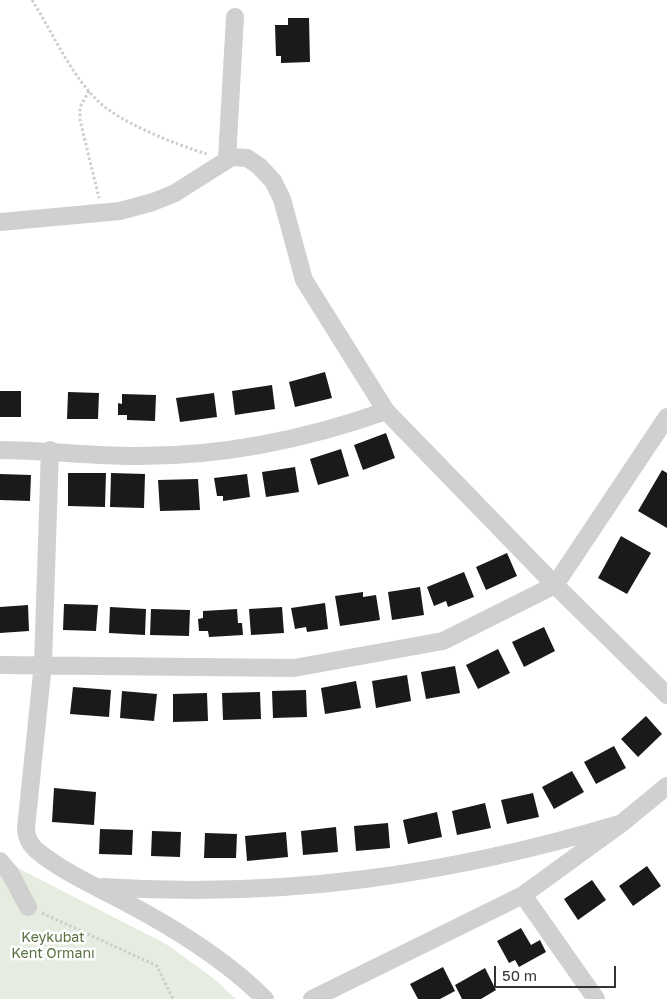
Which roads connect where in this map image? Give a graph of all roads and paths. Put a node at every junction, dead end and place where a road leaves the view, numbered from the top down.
1 (32, 0) edge
2 (235, 17) dead end
3 (89, 91) junction
4 (227, 159) junction
5 (103, 212) junction
6 (0, 222) edge
7 (386, 411) junction
8 (667, 417) edge
9 (0, 450) edge
10 (50, 450) junction
11 (555, 585) junction
12 (43, 664) junction
13 (0, 665) edge
14 (667, 695) edge
15 (667, 786) edge
16 (622, 823) junction
17 (0, 861) edge
18 (95, 887) junction
19 (524, 895) junction
20 (28, 907) joint
21 (174, 999) edge
22 (265, 999) edge
23 (312, 999) edge
24 (596, 999) edge

1 - 3 path
2 - 4 street
3 - 4 path
3 - 5 path
4 - 5 street
4 - 7 street
5 - 6 street
7 - 10 street
7 - 11 street
8 - 11 street
9 - 10 street
10 - 12 street
11 - 12 street
11 - 14 street
12 - 13 street
12 - 18 street
15 - 16 street
16 - 18 street
16 - 19 street
17 - 20 street
18 - 22 street
19 - 23 street
19 - 24 street
20 - 21 path

